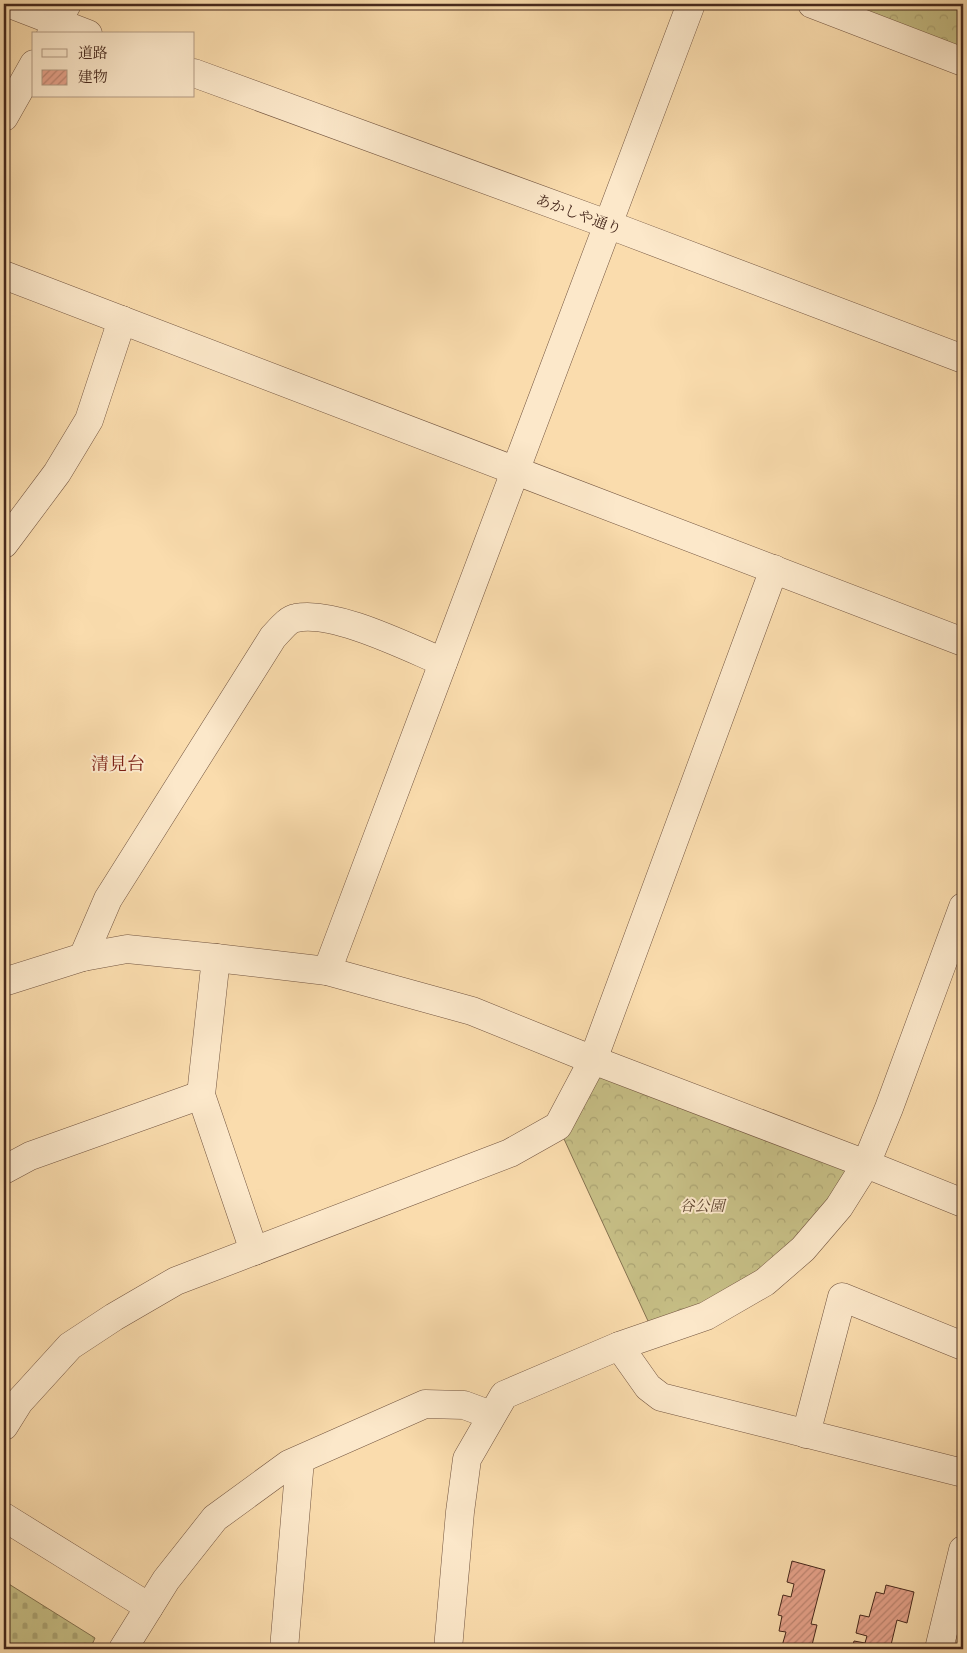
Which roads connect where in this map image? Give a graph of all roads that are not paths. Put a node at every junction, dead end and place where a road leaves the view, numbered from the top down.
1 (10, 4) edge
2 (691, 4) edge
3 (812, 4) edge
4 (58, 20) edge
5 (84, 32) edge
6 (963, 62) edge
7 (32, 68) edge
8 (195, 72) edge
9 (4, 117) edge
10 (607, 224) junction
11 (4, 274) edge
12 (122, 320) junction
13 (963, 359) edge
14 (514, 470) junction
15 (4, 544) edge
16 (774, 570) junction
17 (963, 642) edge
18 (443, 662) junction
19 (963, 907) edge
20 (83, 957) junction
21 (216, 958) junction
22 (327, 971) junction
23 (4, 982) edge
24 (593, 1060) junction
25 (201, 1094) junction
26 (866, 1164) junction
27 (4, 1170) edge
28 (963, 1204) edge
29 (254, 1251) junction
30 (618, 1346) junction
31 (963, 1346) edge
32 (491, 1415) junction
33 (4, 1426) edge
34 (806, 1434) junction
35 (300, 1460) junction
36 (963, 1470) edge
37 (4, 1517) edge
38 (963, 1550) edge
39 (149, 1607) junction
40 (123, 1649) edge
41 (284, 1649) edge
42 (448, 1649) edge
43 (939, 1649) edge

1 - 4 street
2 - 10 street
3 - 6 street
4 - 5 street
7 - 9 street
8 - 10 street, あかしや通り
10 - 13 street, あかしや通り
10 - 14 street
11 - 12 street
12 - 14 street
12 - 15 street
14 - 16 street
14 - 18 street
16 - 17 street
16 - 24 street
18 - 20 street
18 - 22 street
19 - 26 street
20 - 21 street
20 - 23 street
21 - 22 street
21 - 25 street
22 - 24 street
24 - 26 street
24 - 29 street
25 - 27 street
25 - 29 street
26 - 28 street
26 - 30 street
29 - 33 street
30 - 32 street
30 - 34 street
31 - 34 street
32 - 35 street
32 - 42 street
34 - 36 street
35 - 39 street
35 - 41 street
37 - 39 street
38 - 43 street
39 - 40 street

